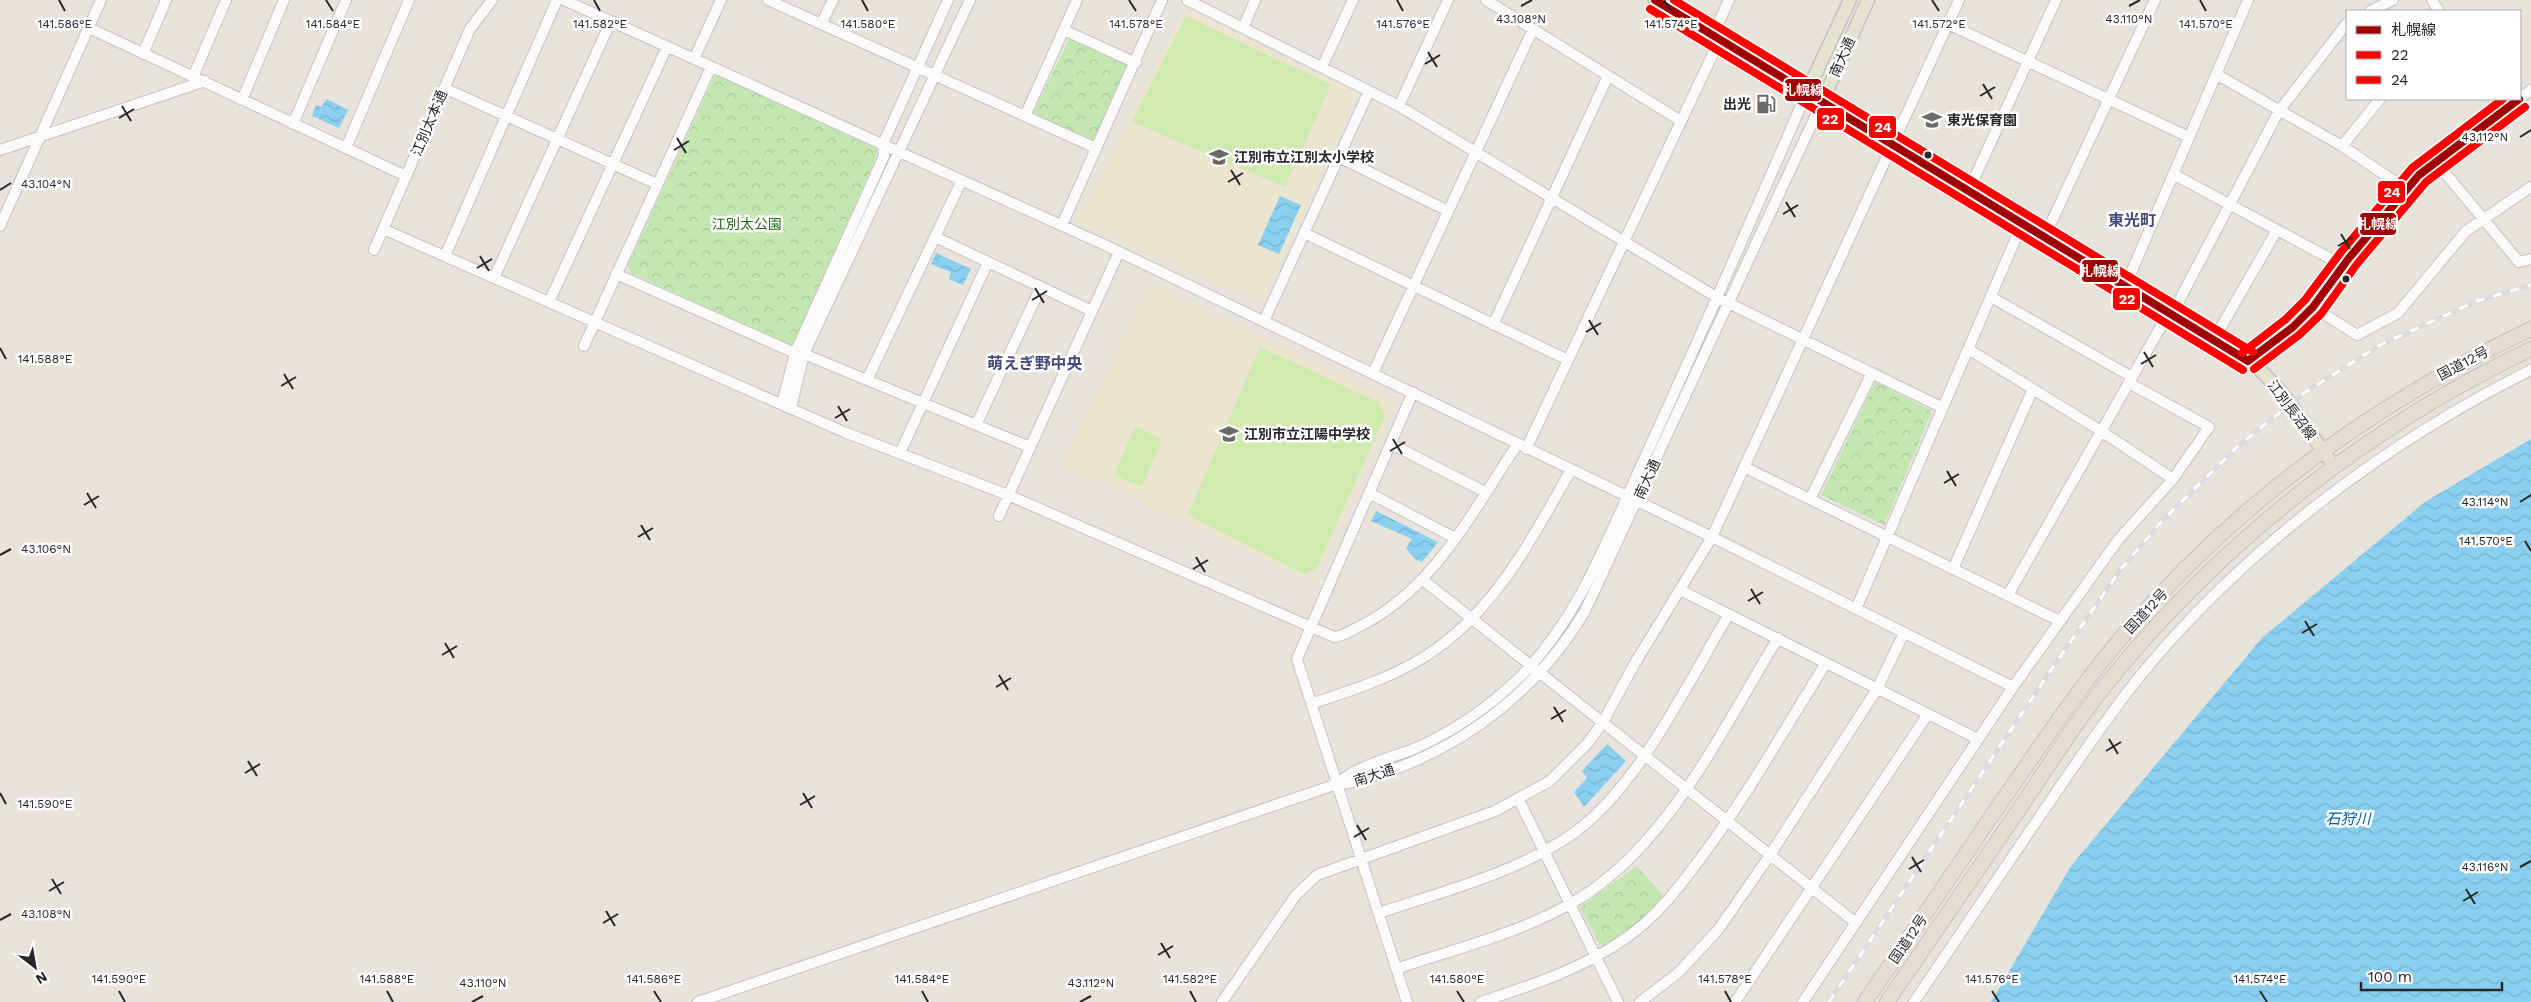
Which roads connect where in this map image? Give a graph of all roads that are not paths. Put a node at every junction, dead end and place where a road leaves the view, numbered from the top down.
1 (101, 0) edge
2 (166, 0) edge
3 (226, 0) edge
4 (284, 0) edge
5 (346, 0) edge
6 (409, 0) edge
7 (492, 0) edge
8 (557, 0) edge
9 (564, 0) edge
10 (721, 0) edge
11 (768, 0) edge
12 (833, 0) edge
13 (948, 0) edge
14 (970, 0) edge
15 (1077, 0) edge
16 (1162, 0) edge
17 (1187, 0) edge
18 (1256, 0) edge
19 (1353, 0) edge
20 (1448, 0) edge
21 (1486, 0) edge
22 (1655, 0) edge
23 (1729, 0) edge
24 (1850, 0) edge
25 (1868, 0) edge
26 (1959, 0) edge
27 (2056, 0) edge
28 (2156, 0) edge
29 (2248, 0) edge
30 (2392, 0) edge
31 (2372, 10) edge
32 (611, 21) junction
33 (821, 24) junction
34 (1948, 24) junction
35 (2346, 24) edge
36 (89, 28) junction
37 (1243, 28) junction
38 (1532, 29) junction
39 (1064, 30) junction
40 (1716, 37) junction
41 (667, 46) junction
42 (143, 54) junction
43 (694, 59) junction
44 (2028, 62) junction
45 (1136, 63) junction
46 (711, 67) junction
47 (1322, 67) junction
48 (917, 68) junction
49 (2216, 74) junction
50 (936, 75) junction
51 (1608, 76) junction
52 (193, 77) junction
53 (205, 81) junction
54 (444, 88) junction
55 (2531, 90) edge
56 (1369, 91) junction
57 (1807, 92) junction
58 (2521, 98) edge
59 (242, 100) junction
60 (2109, 100) junction
61 (2379, 100) edge
62 (2494, 100) edge
63 (2519, 100) edge
64 (1822, 102) junction
65 (1399, 106) junction
66 (2279, 111) junction
67 (2502, 112) junction
68 (507, 116) junction
69 (1025, 116) junction
70 (1681, 122) junction
71 (293, 124) junction
72 (40, 136) junction
73 (2189, 137) junction
74 (556, 139) junction
75 (883, 144) junction
76 (1892, 145) junction
77 (2342, 146) junction
78 (346, 148) junction
79 (1096, 148) junction
80 (0, 150) edge
81 (900, 153) junction
82 (1475, 153) junction
83 (1339, 157) junction
84 (2436, 162) junction
85 (613, 164) junction
86 (2173, 174) junction
87 (406, 176) junction
88 (962, 180) junction
89 (657, 184) junction
90 (2531, 187) edge
91 (2406, 189) junction
92 (1968, 192) junction
93 (1551, 199) junction
94 (2230, 204) junction
95 (1448, 211) junction
96 (2484, 220) junction
97 (2022, 224) junction
98 (1062, 225) junction
99 (0, 226) edge
100 (383, 229) junction
101 (2277, 230) junction
102 (1304, 233) junction
103 (935, 237) junction
104 (2044, 238) junction
105 (1623, 243) junction
106 (374, 250) dead end
107 (1119, 252) junction
108 (445, 256) junction
109 (2531, 259) edge
110 (988, 262) junction
111 (2344, 266) junction
112 (616, 274) junction
113 (494, 278) junction
114 (1414, 285) junction
115 (1041, 287) junction
116 (2125, 288) junction
117 (1991, 297) junction
118 (1718, 298) junction
119 (549, 302) junction
120 (1728, 304) junction
121 (2313, 307) junction
122 (1092, 311) junction
123 (2170, 315) junction
124 (1264, 321) junction
125 (595, 322) junction
126 (1493, 325) junction
127 (2531, 328) edge
128 (1803, 339) junction
129 (2212, 341) junction
130 (584, 346) dead end
131 (1968, 349) junction
132 (2531, 349) edge
133 (799, 354) junction
134 (1568, 360) junction
135 (2248, 361) junction
136 (2531, 370) edge
137 (1373, 373) junction
138 (1872, 373) junction
139 (867, 380) junction
140 (2130, 380) junction
141 (2033, 389) junction
142 (1413, 392) junction
143 (923, 403) junction
144 (786, 407) junction
145 (1943, 408) junction
146 (976, 425) junction
147 (2101, 431) junction
148 (1391, 444) junction
149 (1030, 446) junction
150 (1521, 447) junction
151 (2322, 451) junction
152 (900, 453) junction
153 (2334, 466) junction
154 (1744, 467) junction
155 (1571, 470) junction
156 (2173, 479) junction
157 (1485, 492) junction
158 (1369, 493) junction
159 (1008, 495) junction
160 (1626, 496) junction
161 (1810, 500) junction
162 (1637, 501) junction
163 (999, 516) dead end
164 (1712, 537) junction
165 (1887, 537) junction
166 (1454, 538) junction
167 (1953, 569) junction
168 (1423, 580) junction
169 (1680, 590) junction
170 (2008, 595) junction
171 (1856, 609) junction
172 (1729, 614) junction
173 (1473, 619) junction
174 (2060, 621) junction
175 (1311, 627) junction
176 (1904, 633) junction
177 (1778, 638) junction
178 (1826, 663) junction
179 (1531, 664) junction
180 (1541, 672) junction
181 (2013, 687) junction
182 (1878, 689) junction
183 (1311, 704) junction
184 (1928, 714) junction
185 (1603, 722) junction
186 (1978, 740) junction
187 (1645, 756) junction
188 (1338, 784) junction
189 (1686, 789) junction
190 (1519, 800) junction
191 (1728, 822) junction
192 (1544, 851) junction
193 (1770, 855) junction
194 (1360, 858) junction
195 (1812, 888) junction
196 (1570, 904) junction
197 (1379, 913) junction
198 (1856, 923) junction
199 (1596, 957) junction
200 (1396, 969) junction
201 (698, 1002) edge
202 (1222, 1002) edge
203 (1407, 1002) edge
204 (1481, 1002) edge
205 (1618, 1002) edge
206 (1640, 1002) edge
207 (1735, 1002) edge
208 (1803, 1002) edge
209 (1865, 1002) edge
210 (1887, 1002) edge
211 (1914, 1002) edge

1 - 36 street
2 - 42 street
3 - 52 street
4 - 59 street
5 - 71 street
6 - 78 street
7 - 54 street, 江別太本通
8 - 68 street
9 - 32 street
10 - 43 street
11 - 33 street
12 - 33 street
13 - 48 street
14 - 50 street
15 - 39 street
16 - 45 street
17 - 37 street
18 - 37 street
19 - 47 street
20 - 65 street
21 - 38 street
22 - 40 main road, 江別長沼線
23 - 40 street
24 - 57 main road, 南大通
25 - 64 main road, 南大通
26 - 34 street
27 - 44 street
28 - 60 street
29 - 49 street
30 - 31 street
32 - 41 street
32 - 74 street
33 - 48 street
34 - 44 street
34 - 76 street
35 - 66 street
36 - 42 street
36 - 72 street
37 - 47 street
38 - 51 street
38 - 82 street
39 - 45 street
39 - 69 street
40 - 57 main road, 江別長沼線
40 - 70 street
41 - 43 street
41 - 85 street
42 - 52 street
43 - 46 street
44 - 60 street
44 - 92 street
45 - 79 street
46 - 75 street
46 - 89 street
47 - 56 street
48 - 50 street
48 - 75 street
49 - 66 street
49 - 73 street
50 - 69 street
50 - 81 street
51 - 70 street
51 - 93 street
52 - 53 street
53 - 59 street
53 - 72 street
54 - 68 street
54 - 87 street, 江別太本通
55 - 58 street
56 - 65 street
56 - 83 street
57 - 64 main road, 江別長沼線
57 - 118 street, 南大通
59 - 71 street
60 - 73 street
60 - 104 street
61 - 77 street
62 - 67 street
63 - 67 street
64 - 76 main road, 江別長沼線
64 - 120 street, 南大通
65 - 82 street
66 - 77 street
66 - 94 street
67 - 84 street
68 - 74 street
68 - 108 street
69 - 79 street
70 - 105 street
71 - 78 street
72 - 80 street
72 - 99 street
73 - 86 street
74 - 85 street
74 - 113 street
75 - 81 street
75 - 133 street
76 - 92 main road, 江別長沼線
76 - 128 street
77 - 91 street
78 - 87 street
79 - 98 street
81 - 88 street
81 - 133 street
82 - 93 street
82 - 95 street
83 - 95 street
83 - 102 street
84 - 91 street
84 - 96 street
85 - 89 street
85 - 119 street
86 - 94 street
86 - 116 street
87 - 100 street, 江別太本通
88 - 98 street
88 - 103 street
89 - 112 street
90 - 96 street
91 - 111 street
92 - 97 main road, 江別長沼線
93 - 105 street
93 - 126 street
94 - 101 street
94 - 123 street
95 - 114 street
96 - 109 street
96 - 121 street
97 - 104 main road, 江別長沼線
97 - 117 street
98 - 107 street
100 - 106 street, 江別太本通
100 - 108 street
101 - 111 street
101 - 129 street
102 - 114 street
102 - 124 street
103 - 110 street
103 - 139 street
104 - 116 main road, 江別長沼線
105 - 118 street
105 - 134 street
107 - 122 street
107 - 124 street
108 - 113 street
110 - 115 street
110 - 143 street
111 - 121 street
112 - 125 street
112 - 133 street
113 - 119 street
114 - 126 street
114 - 137 street
115 - 122 street
115 - 146 street
116 - 123 main road, 江別長沼線
117 - 131 street
117 - 140 street
118 - 120 street
118 - 160 street, 南大通
119 - 125 street
120 - 128 street
120 - 162 street, 南大通
121 - 135 street
122 - 149 street
123 - 129 main road, 江別長沼線
123 - 140 street
124 - 137 street
125 - 130 street
125 - 144 street
126 - 134 street
127 - 151 highway, 国道12号
128 - 138 street
128 - 154 street
129 - 135 main road, 江別長沼線
131 - 141 street
131 - 145 street
132 - 153 highway, 国道12号
133 - 139 street
133 - 144 street
134 - 150 street
135 - 151 main road, 江別長沼線
136 - 211 street
137 - 142 street
138 - 145 street
138 - 161 street
139 - 143 street
140 - 147 street
140 - 156 street
141 - 147 street
141 - 167 street
142 - 148 street
142 - 150 street
143 - 146 street
143 - 152 street
144 - 152 street
145 - 165 street
146 - 149 street
147 - 156 street
147 - 170 street
148 - 157 street
148 - 158 street
149 - 159 street
150 - 155 street
150 - 157 street
151 - 153 main road, 江別長沼線
151 - 209 highway, 国道12号
152 - 159 street
153 - 210 highway, 国道12号
154 - 161 street
154 - 164 street
155 - 160 street
155 - 173 street
156 - 174 street
157 - 166 street
158 - 166 street
158 - 175 street
159 - 163 street
159 - 175 street
160 - 162 street
160 - 179 street, 南大通
161 - 165 street
162 - 164 street
162 - 180 street, 南大通
164 - 169 street
164 - 171 street
165 - 167 street
165 - 171 street
166 - 168 street
167 - 170 street
168 - 173 street
168 - 175 street
169 - 172 street
169 - 185 street
170 - 174 street
171 - 176 street
172 - 177 street
172 - 187 street
173 - 179 street
173 - 183 street
174 - 181 street
175 - 183 street
176 - 181 street
176 - 182 street
177 - 178 street
177 - 189 street
178 - 182 street
178 - 191 street
179 - 180 street
179 - 188 street, 南大通
180 - 185 street
180 - 188 street, 南大通
181 - 186 street
182 - 184 street
182 - 193 street
183 - 188 street
184 - 186 street
184 - 195 street
185 - 187 street
185 - 190 street
186 - 198 street
187 - 189 street
187 - 192 street
188 - 194 street
188 - 201 street
189 - 191 street
189 - 196 street
190 - 192 street
190 - 194 street
191 - 193 street
191 - 199 street
192 - 196 street
192 - 197 street
193 - 195 street
193 - 206 street
194 - 197 street
194 - 202 street
195 - 198 street
195 - 207 street
196 - 199 street
196 - 200 street
197 - 200 street
198 - 208 street
199 - 204 street
199 - 205 street
200 - 203 street

